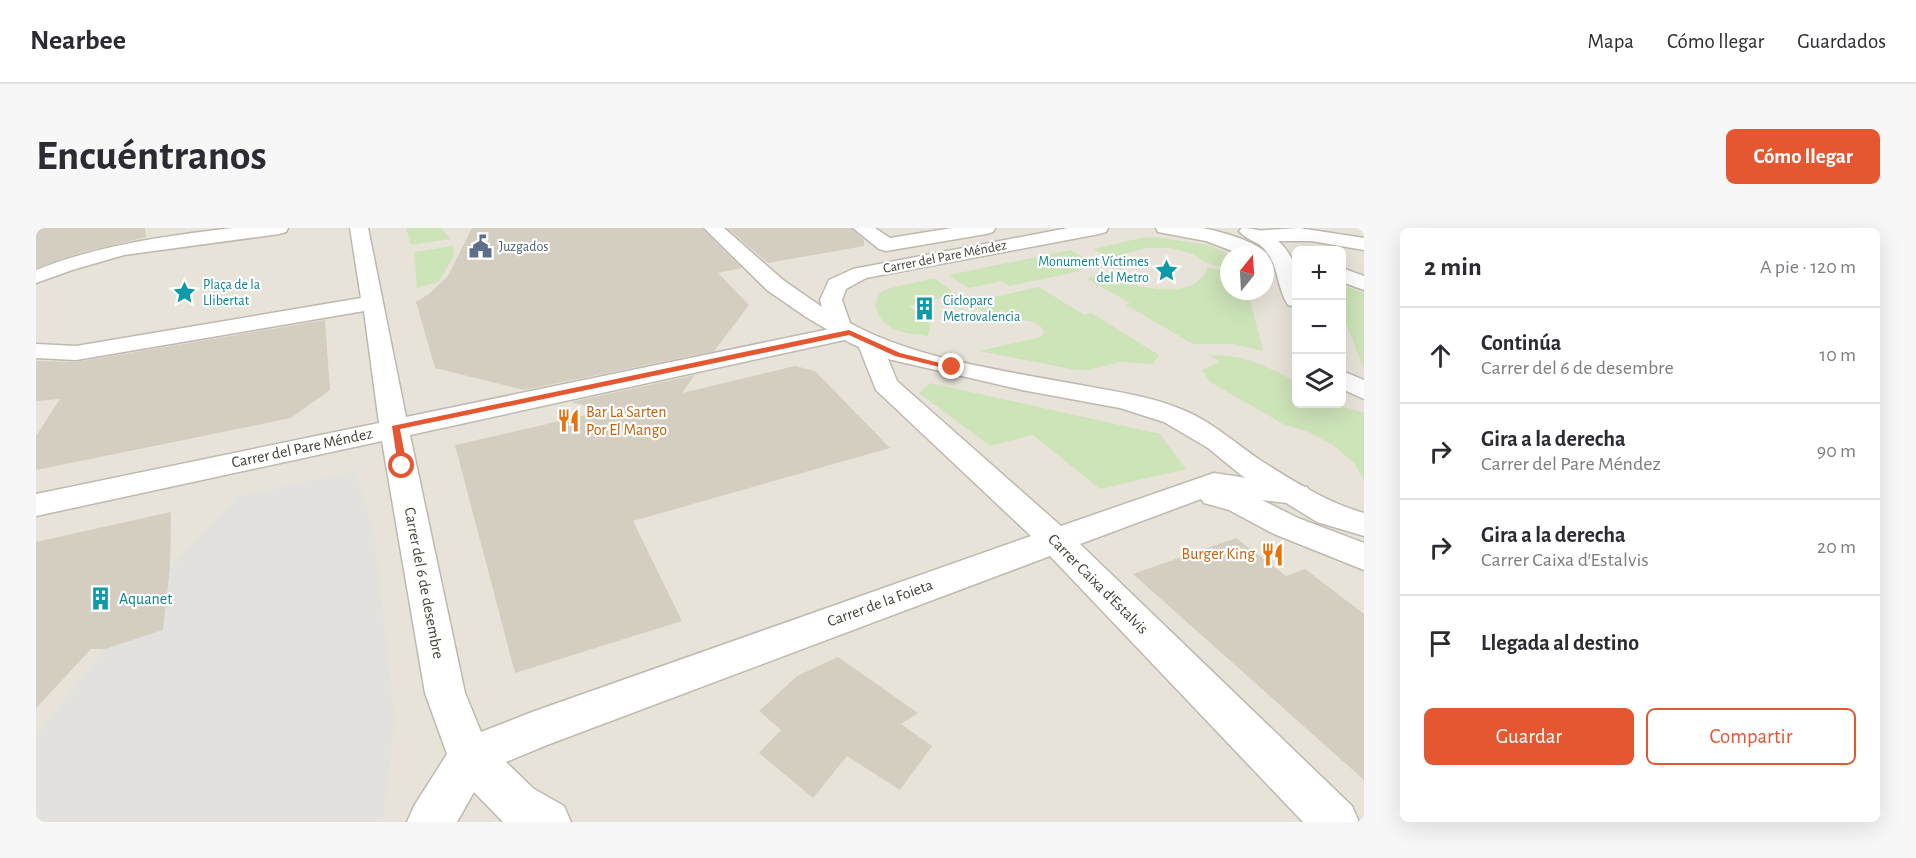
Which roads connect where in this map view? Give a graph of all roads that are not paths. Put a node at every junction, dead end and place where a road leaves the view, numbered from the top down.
1 (279, 228) edge
2 (359, 228) edge
3 (713, 228) edge
4 (862, 228) edge
5 (986, 228) edge
6 (1099, 228) edge
7 (1165, 228) edge
8 (964, 230) edge
9 (1364, 244) edge
10 (1259, 245) edge
11 (1292, 254) edge
12 (1346, 276) edge
13 (36, 277) edge
14 (1364, 284) edge
15 (1292, 287) edge
16 (372, 303) junction
17 (853, 334) junction
18 (36, 351) edge
19 (1346, 382) edge
20 (1364, 392) edge
21 (395, 428) junction
22 (1193, 491) junction
23 (1296, 494) junction
24 (36, 506) edge
25 (1360, 523) edge
26 (1054, 539) junction
27 (1364, 557) edge
28 (470, 757) junction
29 (431, 822) edge
30 (547, 822) edge
31 (1335, 822) edge

1 - 13 street
2 - 16 street, Carrer del 6 de desembre
3 - 17 street
4 - 8 street
5 - 8 street
6 - 17 street, Carrer del Pare Méndez
7 - 10 street
9 - 10 street
10 - 11 street
10 - 15 street
12 - 14 street
16 - 18 street
16 - 21 street, Carrer del 6 de desembre
17 - 21 street, Carrer del Pare Méndez
17 - 23 street
17 - 26 street, Carrer Caixa d'Estalvis
19 - 20 street
21 - 24 street, Carrer del Pare Méndez
21 - 28 street, Carrer del 6 de desembre
22 - 23 street, Carrer de la Foieta
22 - 26 street, Carrer de la Foieta
22 - 27 street
23 - 25 street
26 - 28 street, Carrer de la Foieta
26 - 31 street, Carrer Caixa d'Estalvis
28 - 29 street
28 - 30 street

